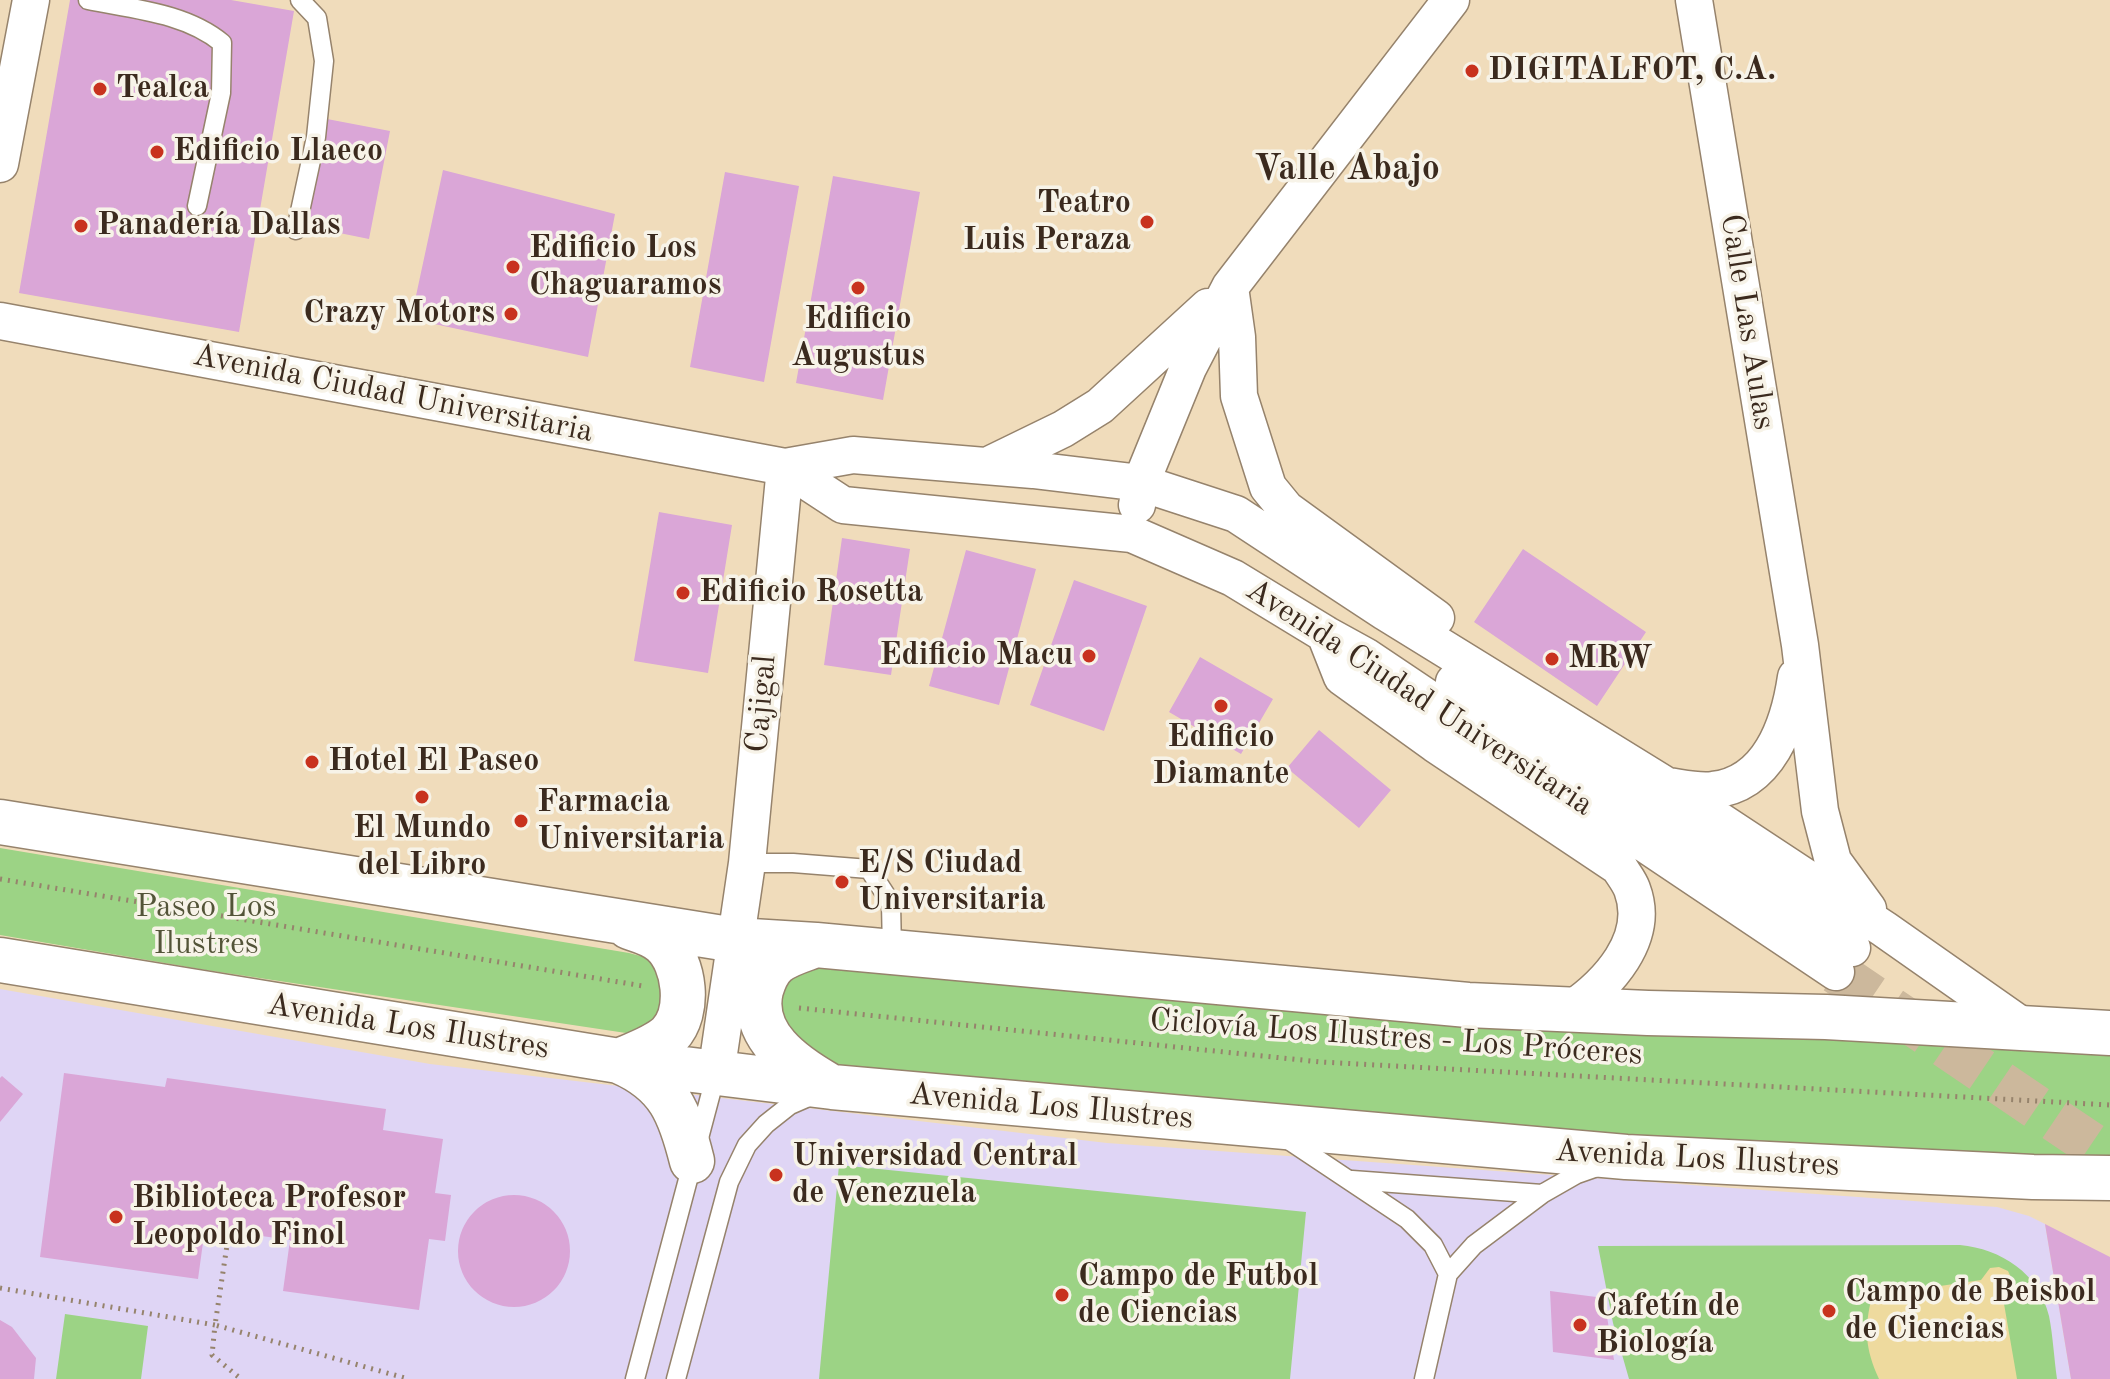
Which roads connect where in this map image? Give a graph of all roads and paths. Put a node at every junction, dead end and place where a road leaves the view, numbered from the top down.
1 (31, 0) edge
2 (88, 0) edge
3 (300, 0) edge
4 (1451, 0) edge
5 (1694, 0) edge
6 (0, 164) edge
7 (197, 206) dead end
8 (296, 230) dead end
9 (1230, 287) junction
10 (0, 321) edge
11 (988, 466) junction
12 (785, 467) junction
13 (1141, 483) junction
14 (1132, 534) junction
15 (1325, 634) junction
16 (1800, 645) junction
17 (1667, 786) junction
18 (0, 822) edge
19 (747, 863) junction
20 (0, 879) edge
21 (612, 922) junction
22 (1884, 929) junction
23 (735, 940) junction
24 (816, 945) junction
25 (892, 952) junction
26 (0, 960) edge
27 (681, 992) junction
28 (758, 1003) junction
29 (1570, 1010) junction
30 (2028, 1030) junction
31 (2110, 1033) edge
32 (619, 1061) junction
33 (716, 1074) junction
34 (832, 1087) junction
35 (2110, 1105) edge
36 (1268, 1126) junction
37 (1626, 1157) junction
38 (692, 1161) junction
39 (2110, 1178) edge
40 (1349, 1180) junction
41 (1542, 1194) junction
42 (229, 1232) dead end
43 (1448, 1274) junction
44 (0, 1288) edge
45 (215, 1325) junction
46 (405, 1378) edge
47 (241, 1379) edge
48 (635, 1379) edge
49 (676, 1379) edge
50 (1424, 1379) edge

1 - 6 street
2 - 7 lane
3 - 8 lane
4 - 9 street
5 - 16 street, Calle Las Aulas
9 - 11 street
9 - 13 street
9 - 17 street, Avenida Ciudad Universitaria
10 - 12 street, Avenida Ciudad Universitaria
11 - 12 street, Avenida Ciudad Universitaria
11 - 13 street, Avenida Ciudad Universitaria
12 - 14 street, Avenida Ciudad Universitaria
12 - 19 street, Cajigal
13 - 14 street
13 - 15 street, Avenida Ciudad Universitaria
13 - 17 street, Avenida Ciudad Universitaria
14 - 15 street, Avenida Ciudad Universitaria
15 - 29 street
16 - 17 street, Calle Las Aulas
16 - 22 street, Calle Las Aulas
17 - 22 street, Avenida Ciudad Universitaria
18 - 21 main road
19 - 23 street, Cajigal
19 - 25 lane
20 - 27 path
21 - 23 main road
21 - 27 main road
22 - 30 street, Avenida Ciudad Universitaria
23 - 24 main road
23 - 33 street, Cajigal
24 - 25 main road
24 - 28 main road
25 - 29 main road
26 - 32 main road, Avenida Los Ilustres
27 - 32 main road
28 - 34 main road
28 - 35 path, Ciclovía Los Ilustres - Los Próceres
29 - 30 main road
30 - 31 main road
32 - 33 main road, Avenida Los Ilustres
32 - 38 main road
33 - 34 main road, Avenida Los Ilustres
33 - 38 lane
34 - 36 main road, Avenida Los Ilustres
34 - 49 lane
36 - 37 main road, Avenida Los Ilustres
36 - 40 lane
37 - 39 main road, Avenida Los Ilustres
37 - 41 lane
38 - 48 lane
40 - 41 lane
40 - 43 lane
41 - 43 lane
42 - 45 path
43 - 50 lane
44 - 45 path
45 - 46 path
45 - 47 path

